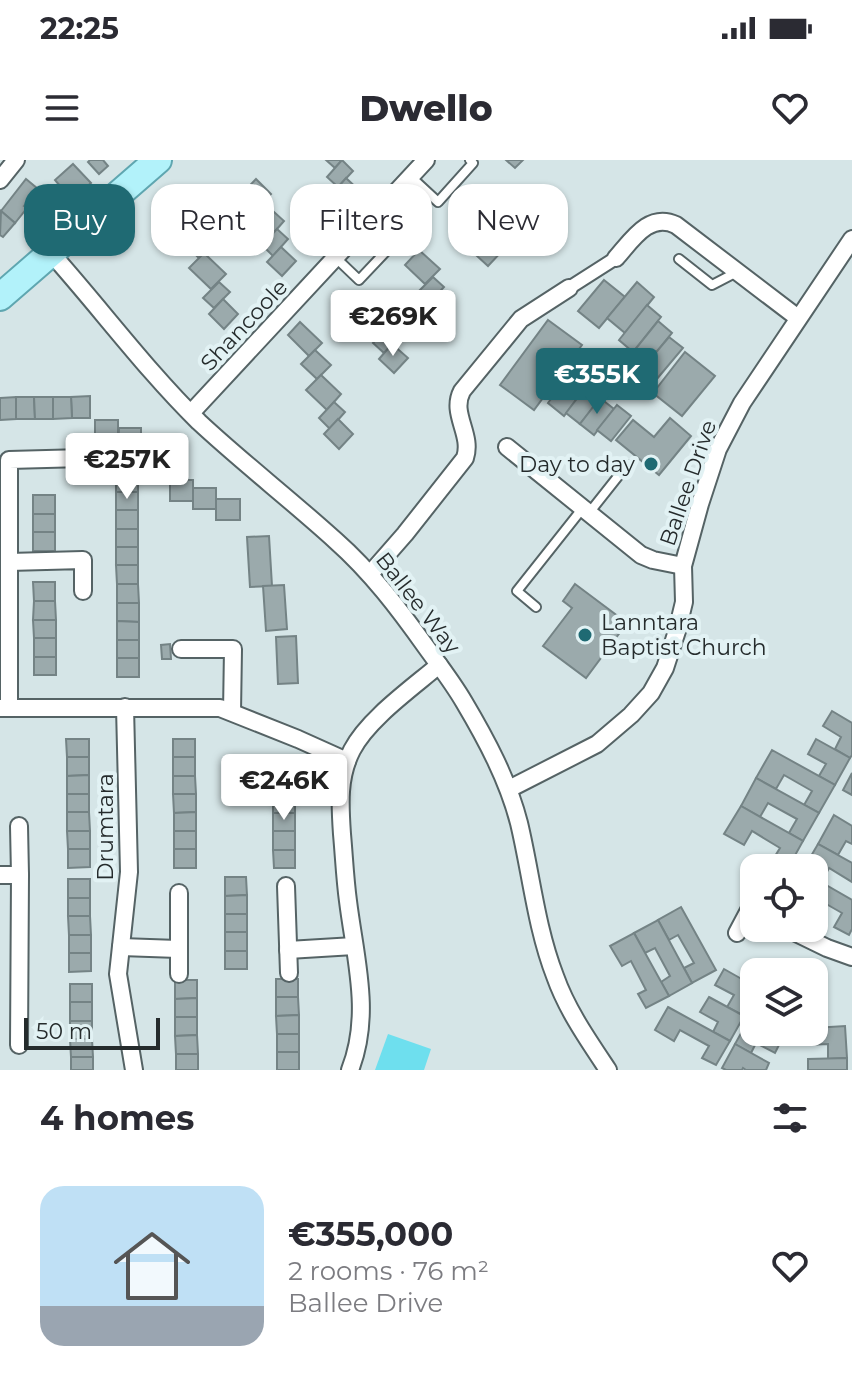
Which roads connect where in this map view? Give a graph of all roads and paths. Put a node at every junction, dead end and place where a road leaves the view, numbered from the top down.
1 (16, 160) edge
2 (158, 160) edge
3 (426, 160) edge
4 (470, 160) edge
5 (411, 177) junction
6 (0, 180) edge
7 (130, 184) edge
8 (404, 184) edge
9 (852, 239) edge
10 (48, 256) edge
11 (54, 256) edge
12 (382, 256) edge
13 (336, 258) joint
14 (616, 258) joint
15 (679, 259) dead end
16 (737, 272) junction
17 (569, 288) joint
18 (0, 297) edge
19 (798, 318) junction
20 (191, 413) junction
21 (507, 447) dead end
22 (84, 458) dead end
23 (627, 465) dead end
24 (586, 510) junction
25 (9, 562) junction
26 (683, 566) junction
27 (370, 574) junction
28 (83, 591) dead end
29 (536, 607) dead end
30 (181, 649) dead end
31 (439, 665) junction
32 (125, 707) junction
33 (4, 708) edge
34 (232, 712) junction
35 (347, 761) junction
36 (509, 789) junction
37 (19, 826) dead end
38 (0, 875) edge
39 (20, 875) junction
40 (286, 886) dead end
41 (179, 893) dead end
42 (740, 928) edge
43 (737, 933) dead end
44 (815, 942) edge
45 (354, 946) junction
46 (121, 947) junction
47 (178, 949) junction
48 (288, 950) junction
49 (852, 957) edge
50 (289, 973) dead end
51 (179, 974) dead end
52 (19, 1045) dead end
53 (134, 1070) edge
54 (350, 1070) edge
55 (608, 1070) edge

1 - 6 street
2 - 7 main road
3 - 5 street, Shancoole
4 - 5 lane
5 - 8 street, Shancoole
9 - 19 street, Ballee Drive
10 - 18 main road
11 - 20 street, Ballee Way
12 - 13 lane
13 - 20 street, Shancoole
14 - 16 street
14 - 17 street
15 - 16 lane
16 - 19 street
17 - 27 street
19 - 26 street, Ballee Drive
20 - 27 street, Ballee Way
21 - 24 street
22 - 25 street
23 - 24 lane
24 - 26 street
24 - 29 lane
25 - 28 street
25 - 33 street
26 - 36 street, Ballee Drive
27 - 31 street, Ballee Way
30 - 34 street
31 - 35 street
31 - 36 street, Ballee Way
32 - 33 street
32 - 34 street
32 - 46 street, Drumtara
34 - 35 street
35 - 45 street
36 - 55 street, Ballee Way
37 - 39 street
38 - 39 street
39 - 52 street
40 - 48 street
41 - 47 street
42 - 43 street
44 - 49 street
45 - 48 street
45 - 54 street
46 - 47 street
46 - 53 street, Drumtara
47 - 51 street
48 - 50 street

